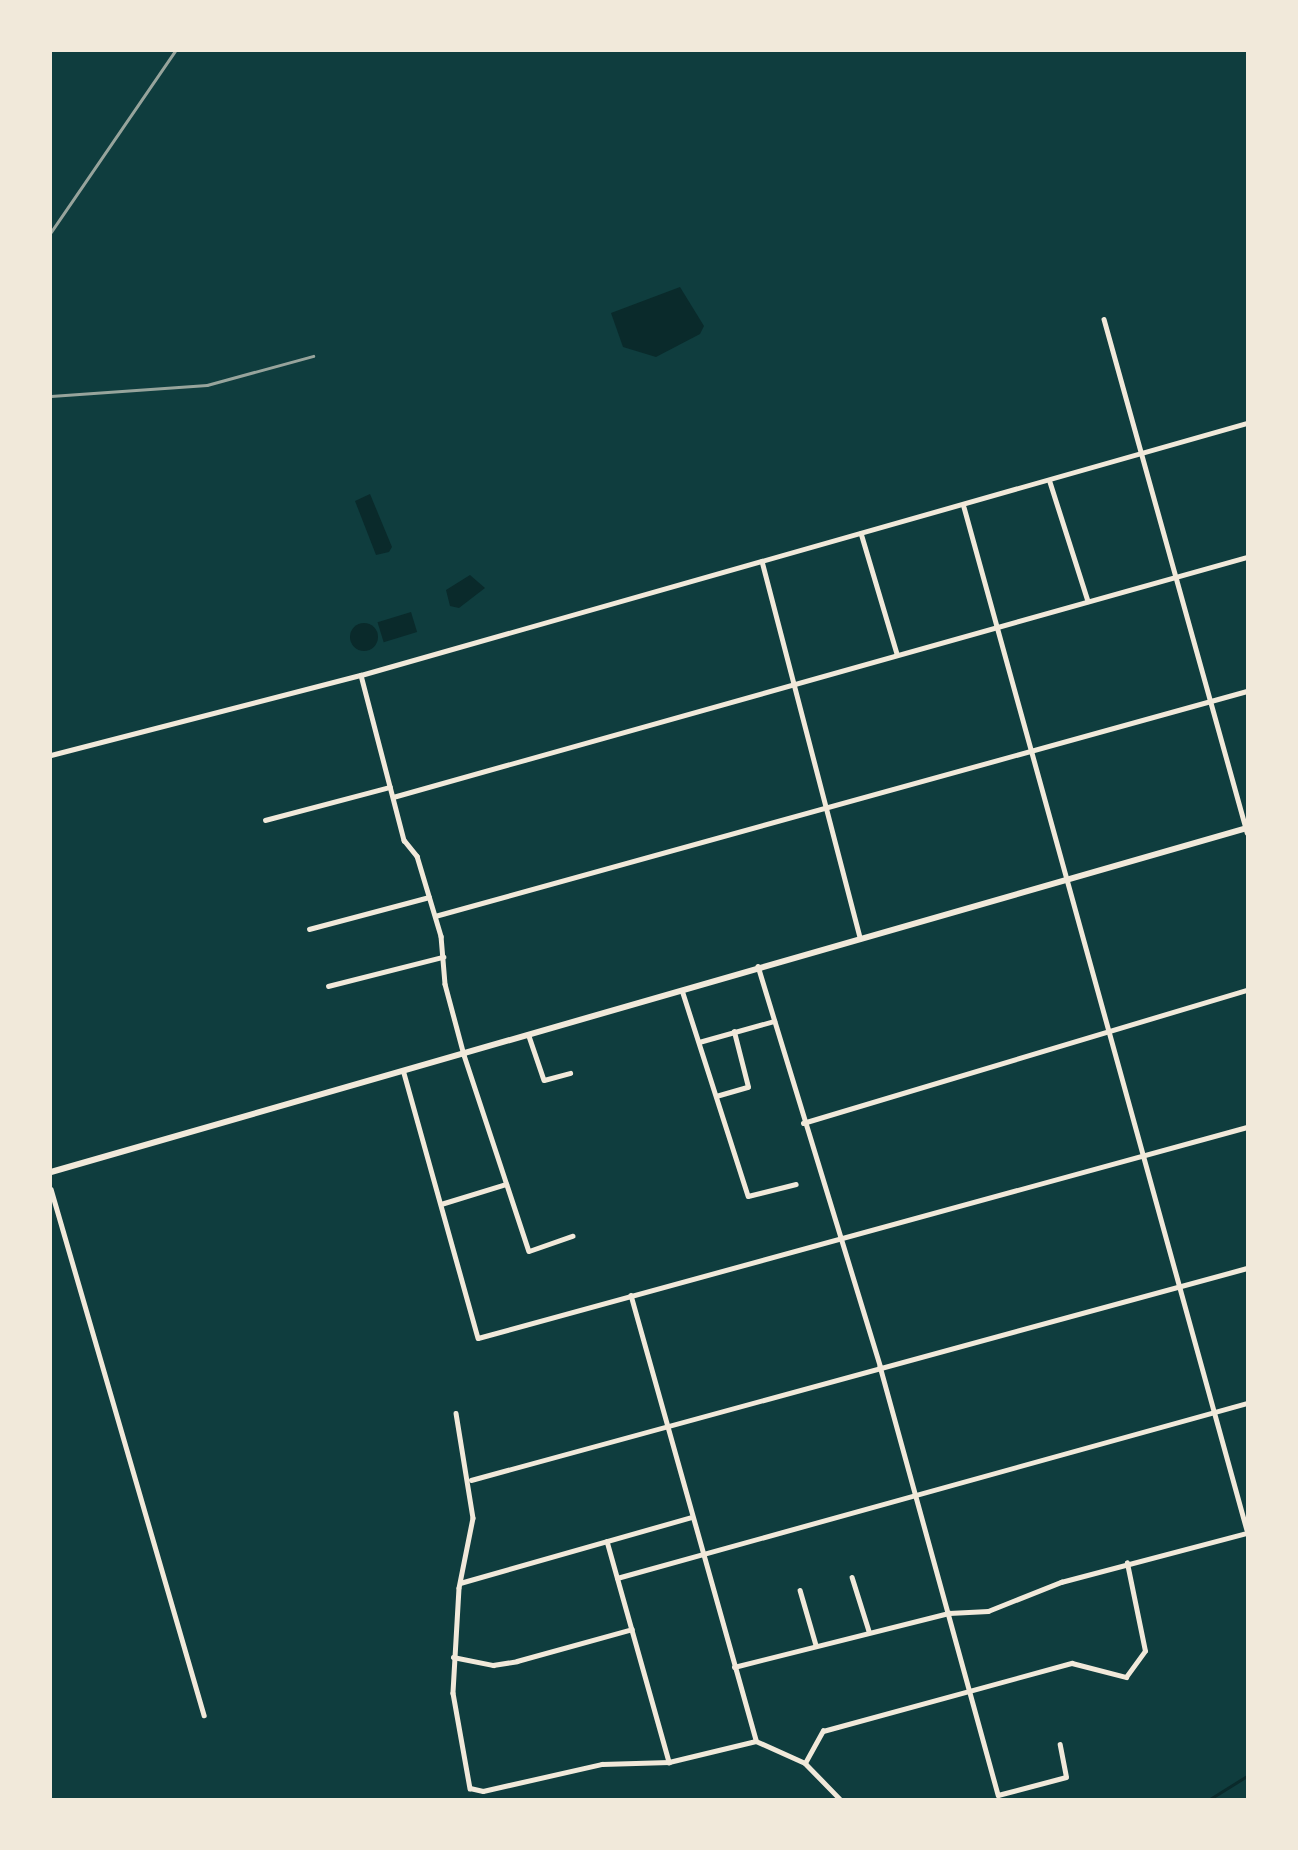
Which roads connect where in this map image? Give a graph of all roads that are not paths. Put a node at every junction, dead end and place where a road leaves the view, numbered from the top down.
1 (1104, 319) dead end
2 (1247, 423) edge
3 (1143, 454) junction
4 (1050, 481) junction
5 (964, 507) junction
6 (861, 533) junction
7 (1247, 557) edge
8 (762, 561) junction
9 (1180, 578) junction
10 (1088, 601) junction
11 (994, 626) junction
12 (897, 654) junction
13 (361, 675) junction
14 (793, 683) junction
15 (1247, 691) edge
16 (1209, 701) junction
17 (1030, 750) junction
18 (51, 755) edge
19 (390, 787) junction
20 (393, 797) junction
21 (828, 812) junction
22 (265, 820) dead end
23 (1247, 829) edge
24 (1066, 880) junction
25 (429, 897) junction
26 (435, 916) junction
27 (309, 929) dead end
28 (860, 938) junction
29 (443, 957) junction
30 (758, 967) junction
31 (328, 986) dead end
32 (682, 989) junction
33 (1247, 990) edge
34 (774, 1021) junction
35 (734, 1032) junction
36 (1112, 1033) junction
37 (529, 1036) junction
38 (699, 1042) junction
39 (464, 1055) junction
40 (404, 1073) junction
41 (570, 1073) dead end
42 (716, 1096) junction
43 (803, 1124) junction
44 (1247, 1127) edge
45 (1145, 1157) junction
46 (51, 1172) edge
47 (506, 1184) junction
48 (796, 1184) dead end
49 (51, 1188) edge
50 (441, 1204) junction
51 (572, 1236) dead end
52 (840, 1238) junction
53 (1247, 1268) edge
54 (1183, 1285) junction
55 (631, 1295) junction
56 (880, 1366) junction
57 (1247, 1403) edge
58 (1218, 1411) junction
59 (456, 1413) dead end
60 (667, 1428) junction
61 (471, 1480) junction
62 (917, 1493) junction
63 (691, 1517) junction
64 (1247, 1531) edge
65 (607, 1541) junction
66 (702, 1554) junction
67 (1127, 1563) junction
68 (852, 1577) dead end
69 (617, 1578) junction
70 (460, 1583) junction
71 (800, 1590) dead end
72 (949, 1613) junction
73 (632, 1629) junction
74 (869, 1631) junction
75 (816, 1645) junction
76 (453, 1657) junction
77 (734, 1667) junction
78 (970, 1691) junction
79 (204, 1715) dead end
80 (756, 1741) junction
81 (1060, 1745) dead end
82 (669, 1762) junction
83 (805, 1763) junction
84 (997, 1797) edge
85 (840, 1799) edge

1 - 3 street
2 - 3 street
3 - 4 street
3 - 9 street
4 - 5 street
4 - 10 street
5 - 6 street
5 - 11 street
6 - 8 street
6 - 12 street
7 - 9 street
8 - 13 street
8 - 14 street
9 - 10 street
9 - 16 street
10 - 11 street
11 - 12 street
11 - 17 street
12 - 14 street
13 - 18 street
13 - 19 street
14 - 20 street
14 - 21 street
15 - 16 street
16 - 17 street
16 - 23 street
17 - 21 street
17 - 24 street
19 - 20 street
19 - 22 street
20 - 25 street
21 - 26 street
21 - 28 street
23 - 24 main road
24 - 28 main road
24 - 36 street
25 - 26 street
25 - 27 street
26 - 29 street
28 - 30 main road
29 - 31 street
29 - 39 street
30 - 32 main road
30 - 34 street
32 - 37 main road
32 - 38 street
33 - 36 street
34 - 35 street
34 - 43 street
35 - 38 street
35 - 42 street
36 - 43 street
36 - 45 street
37 - 39 main road
37 - 41 street
38 - 42 street
39 - 40 main road
39 - 47 street
40 - 46 main road
40 - 50 street
42 - 48 street
43 - 52 street
44 - 45 street
45 - 52 street
45 - 54 street
47 - 50 street
47 - 51 street
49 - 79 street
50 - 55 street
52 - 55 street
52 - 56 street
53 - 54 street
54 - 56 street
54 - 58 street
55 - 60 street
56 - 60 street
56 - 62 street
57 - 58 street
58 - 62 street
58 - 64 street
59 - 61 street
60 - 61 street
60 - 63 street
61 - 70 street
62 - 66 street
62 - 72 street
63 - 65 street
63 - 66 street
64 - 67 street
65 - 69 street
65 - 70 street
66 - 69 street
66 - 77 street
67 - 72 street
67 - 78 street
68 - 74 street
69 - 73 street
70 - 76 street
71 - 75 street
72 - 74 street
72 - 78 street
73 - 76 street
73 - 82 street
74 - 75 street
75 - 77 street
76 - 82 street
77 - 80 street
78 - 83 street
78 - 84 street
80 - 82 street
80 - 83 street
81 - 84 street
83 - 85 street

